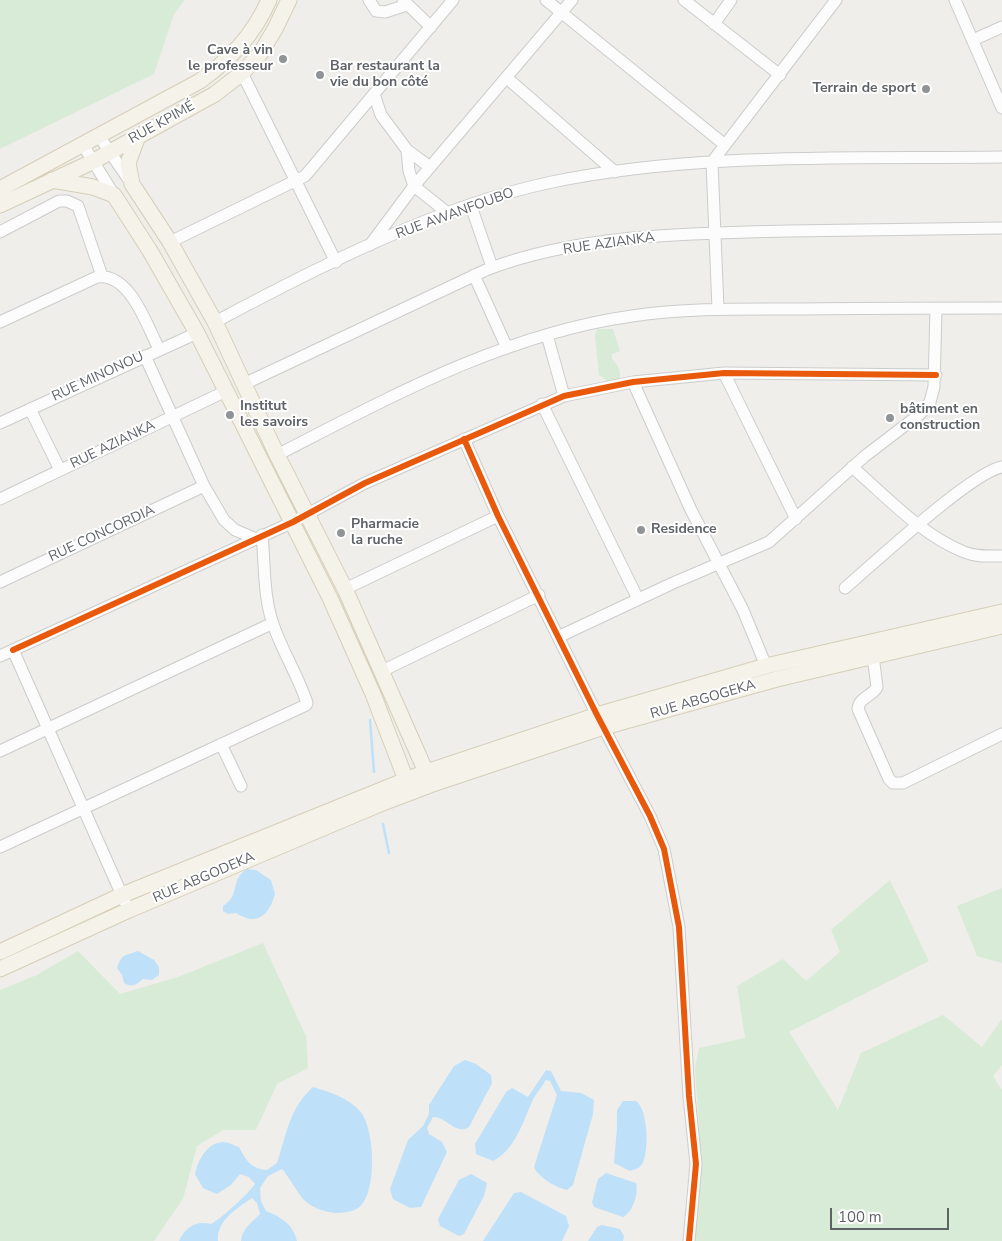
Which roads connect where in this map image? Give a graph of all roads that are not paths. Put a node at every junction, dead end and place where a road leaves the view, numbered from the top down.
1 (269, 0) edge
2 (289, 0) edge
3 (369, 0) edge
4 (453, 0) edge
5 (546, 0) edge
6 (572, 0) edge
7 (684, 0) edge
8 (731, 0) edge
9 (836, 0) edge
10 (955, 0) edge
11 (405, 3) edge
12 (562, 13) junction
13 (714, 24) junction
14 (431, 28) junction
15 (1002, 28) edge
16 (973, 40) junction
17 (242, 73) junction
18 (780, 75) junction
19 (508, 78) junction
20 (374, 94) junction
21 (1002, 108) edge
22 (359, 112) junction
23 (381, 115) junction
24 (99, 136) junction
25 (138, 136) junction
26 (725, 144) junction
27 (82, 145) junction
28 (407, 150) junction
29 (110, 151) junction
30 (1002, 156) edge
31 (92, 162) junction
32 (712, 162) junction
33 (430, 167) junction
34 (616, 172) junction
35 (52, 180) junction
36 (297, 181) junction
37 (132, 184) junction
38 (84, 186) junction
39 (414, 186) junction
40 (0, 189) edge
41 (114, 195) junction
42 (0, 205) edge
43 (78, 206) junction
44 (471, 206) junction
45 (449, 214) junction
46 (1002, 228) edge
47 (0, 232) edge
48 (713, 232) junction
49 (170, 242) junction
50 (369, 246) junction
51 (336, 262) junction
52 (492, 267) junction
53 (474, 275) junction
54 (102, 276) junction
55 (936, 308) junction
56 (1002, 308) edge
57 (718, 309) junction
58 (0, 322) edge
59 (215, 322) junction
60 (197, 333) junction
61 (547, 335) junction
62 (507, 348) junction
63 (159, 349) junction
64 (145, 356) junction
65 (724, 373) junction
66 (936, 375) junction
67 (633, 382) junction
68 (244, 384) junction
69 (226, 391) junction
70 (564, 396) junction
71 (542, 404) junction
72 (30, 409) junction
73 (172, 416) junction
74 (0, 423) edge
75 (464, 439) junction
76 (278, 455) junction
77 (852, 467) junction
78 (1002, 467) edge
79 (60, 470) junction
80 (204, 486) junction
81 (0, 499) edge
82 (308, 514) junction
83 (498, 516) junction
84 (796, 519) junction
85 (293, 522) junction
86 (920, 525) junction
87 (258, 536) junction
88 (1002, 556) edge
89 (719, 564) junction
90 (0, 582) edge
91 (845, 588) dead end
92 (345, 589) junction
93 (539, 595) junction
94 (638, 599) junction
95 (1002, 612) edge
96 (273, 623) junction
97 (1002, 626) edge
98 (558, 637) junction
99 (13, 650) junction
100 (0, 656) edge
101 (872, 656) junction
102 (766, 666) junction
103 (382, 671) junction
104 (600, 721) junction
105 (48, 727) junction
106 (1002, 734) edge
107 (221, 744) junction
108 (0, 751) edge
109 (428, 779) junction
110 (241, 786) dead end
111 (408, 786) junction
112 (84, 806) junction
113 (0, 846) edge
114 (122, 895) junction
115 (129, 910) junction
116 (0, 952) edge
117 (0, 969) edge
118 (689, 1241) edge

1 - 24 main road, RUE KPIMÉ
2 - 17 main road, RUE KPIMÉ
3 - 11 street
4 - 14 street
5 - 12 street
6 - 12 street
7 - 13 street
8 - 13 street
9 - 18 street
10 - 16 street
11 - 14 street
12 - 19 street
12 - 26 street
13 - 18 street
14 - 20 street
15 - 16 street
16 - 21 street
17 - 25 main road, RUE KPIMÉ
17 - 36 street
18 - 26 street
19 - 33 street
19 - 34 street
20 - 22 street
20 - 23 street
22 - 23 street
22 - 36 street
23 - 28 street
24 - 27 main road, RUE KPIMÉ
24 - 29 street
25 - 29 main road, RUE KPIMÉ
25 - 37 main road
26 - 32 street
27 - 31 street
27 - 40 main road, RUE KPIMÉ
28 - 33 street
28 - 39 street
29 - 31 main road, RUE KPIMÉ
29 - 37 street
30 - 32 street, RUE AWANFOUBO
31 - 35 main road, RUE KPIMÉ
31 - 41 street
32 - 34 street, RUE AWANFOUBO
32 - 48 street
33 - 39 street
34 - 44 street, RUE AWANFOUBO
35 - 38 main road
35 - 42 main road, RUE KPIMÉ
36 - 49 street
36 - 51 street
37 - 49 main road
38 - 41 main road
38 - 43 street
39 - 45 street
39 - 50 street
41 - 60 main road
43 - 47 street
43 - 54 street
44 - 45 street, RUE AWANFOUBO
44 - 52 street
45 - 50 street, RUE AWANFOUBO
46 - 48 street, RUE AZIANKA
48 - 52 street, RUE AZIANKA
48 - 57 street
49 - 59 main road
50 - 51 street, RUE AWANFOUBO
51 - 59 street, RUE AWANFOUBO
52 - 53 street, RUE AZIANKA
53 - 62 street
53 - 68 street, RUE AZIANKA
54 - 58 street
54 - 63 street
55 - 56 street
55 - 57 street
55 - 66 street
57 - 61 street
59 - 68 main road
60 - 63 street, RUE MINONOU
60 - 69 main road
61 - 62 street
61 - 70 street
62 - 76 street
63 - 64 street, RUE MINONOU
64 - 72 street, RUE MINONOU
64 - 73 street
65 - 66 street
65 - 67 street
65 - 84 street
66 - 77 street
67 - 70 street
67 - 89 street
68 - 76 main road
69 - 73 street, RUE AZIANKA
69 - 85 main road
70 - 71 street
71 - 75 street
71 - 94 street
72 - 74 street, RUE MINONOU
72 - 79 street
73 - 79 street, RUE AZIANKA
73 - 80 street
75 - 82 street
75 - 83 street
76 - 82 main road
77 - 84 street
77 - 86 street
78 - 86 street
79 - 81 street, RUE AZIANKA
80 - 87 street
80 - 90 street, RUE CONCORDIA
82 - 85 street
82 - 92 main road
83 - 92 street
83 - 93 street
84 - 89 street
85 - 87 street
85 - 111 main road
86 - 88 street
86 - 91 street
87 - 96 street
87 - 99 street
89 - 94 street
89 - 102 street
92 - 103 main road
93 - 98 street
93 - 103 street
94 - 98 street
95 - 102 main road, RUE ABGOGEKA
96 - 105 street
96 - 107 street
97 - 101 main road, RUE ABGOGEKA
98 - 104 street
99 - 100 street
99 - 105 street
101 - 104 main road, RUE ABGOGEKA
101 - 106 street
102 - 104 main road, RUE ABGOGEKA
103 - 109 main road
104 - 109 main road, RUE ABGOGEKA
104 - 118 street
105 - 108 street
105 - 112 street
107 - 110 street
107 - 112 street
109 - 111 main road, RUE ABGOGEKA
111 - 114 main road, RUE ABGODEKA
111 - 115 main road, RUE ABGODEKA
112 - 113 street
112 - 114 street
114 - 115 street
114 - 116 main road, RUE ABGODEKA
115 - 117 main road, RUE ABGODEKA

